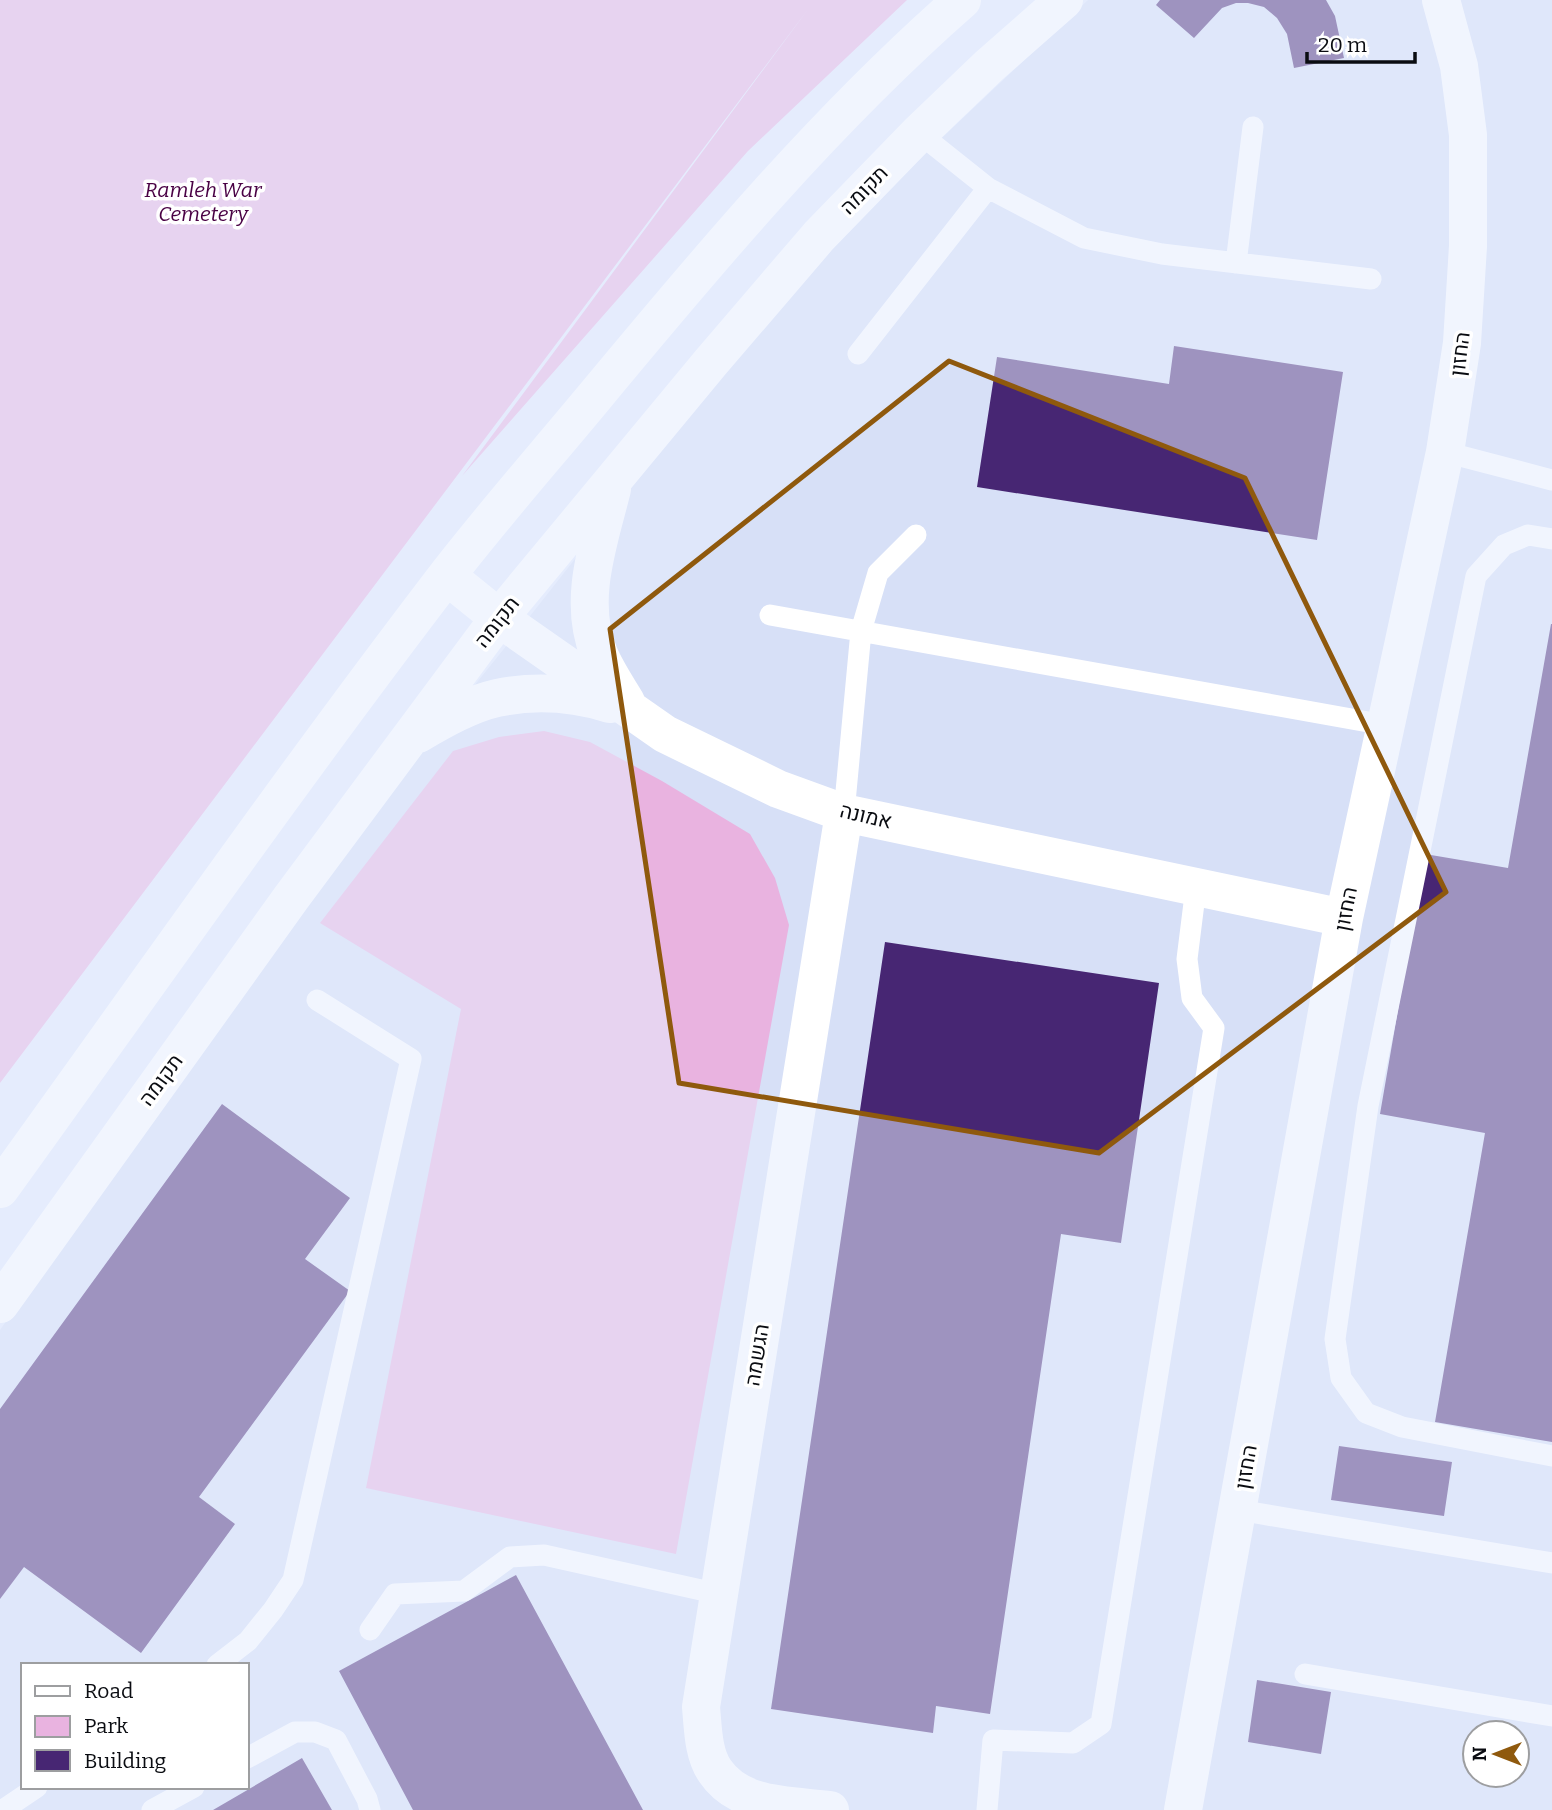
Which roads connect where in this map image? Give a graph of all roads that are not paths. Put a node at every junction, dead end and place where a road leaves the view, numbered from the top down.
1 (962, 0) edge
2 (1064, 0) edge
3 (1440, 3) edge
4 (1253, 127) dead end
5 (919, 133) junction
6 (988, 188) junction
7 (1236, 263) junction
8 (1371, 279) dead end
9 (858, 354) dead end
10 (1445, 452) junction
11 (614, 479) junction
12 (1552, 480) edge
13 (916, 535) dead end
14 (1552, 539) edge
15 (447, 576) junction
16 (770, 615) dead end
17 (499, 618) junction
18 (861, 631) junction
19 (630, 710) junction
20 (1385, 725) junction
21 (410, 738) junction
22 (844, 813) junction
23 (1196, 887) junction
24 (1343, 918) junction
25 (317, 1000) dead end
26 (0, 1189) edge
27 (0, 1304) edge
28 (1552, 1456) edge
29 (1238, 1510) junction
30 (1552, 1563) edge
31 (719, 1594) junction
32 (370, 1630) dead end
33 (220, 1663) edge
34 (1305, 1674) dead end
35 (1552, 1716) edge
36 (248, 1758) edge
37 (34, 1789) edge
38 (190, 1789) edge
39 (2, 1810) edge
40 (152, 1810) edge
41 (370, 1810) edge
42 (830, 1810) edge
43 (986, 1810) edge
44 (1183, 1810) edge

1 - 15 street
2 - 5 street, תקומה
3 - 10 street, החזון
4 - 7 lane
5 - 6 lane
5 - 11 street, תקומה
6 - 7 lane
6 - 9 lane
7 - 8 lane
10 - 12 lane
10 - 20 street, החזון
11 - 17 street, תקומה
11 - 19 street
13 - 18 lane
14 - 28 lane
15 - 17 street, אמונה
15 - 26 street
16 - 18 lane
17 - 19 street, אמונה
17 - 21 street, תקומה
18 - 20 lane
18 - 22 lane
19 - 21 street
19 - 22 street, אמונה
20 - 24 street, החזון
21 - 27 street, תקומה
22 - 23 street, אמונה
22 - 31 street, הגשמה
23 - 24 street, אמונה
23 - 43 lane
24 - 29 street, החזון
25 - 33 lane
29 - 30 lane
29 - 44 street, החזון
31 - 32 lane
31 - 42 street, הגשמה
34 - 35 lane
36 - 41 lane
37 - 39 lane
38 - 40 lane

